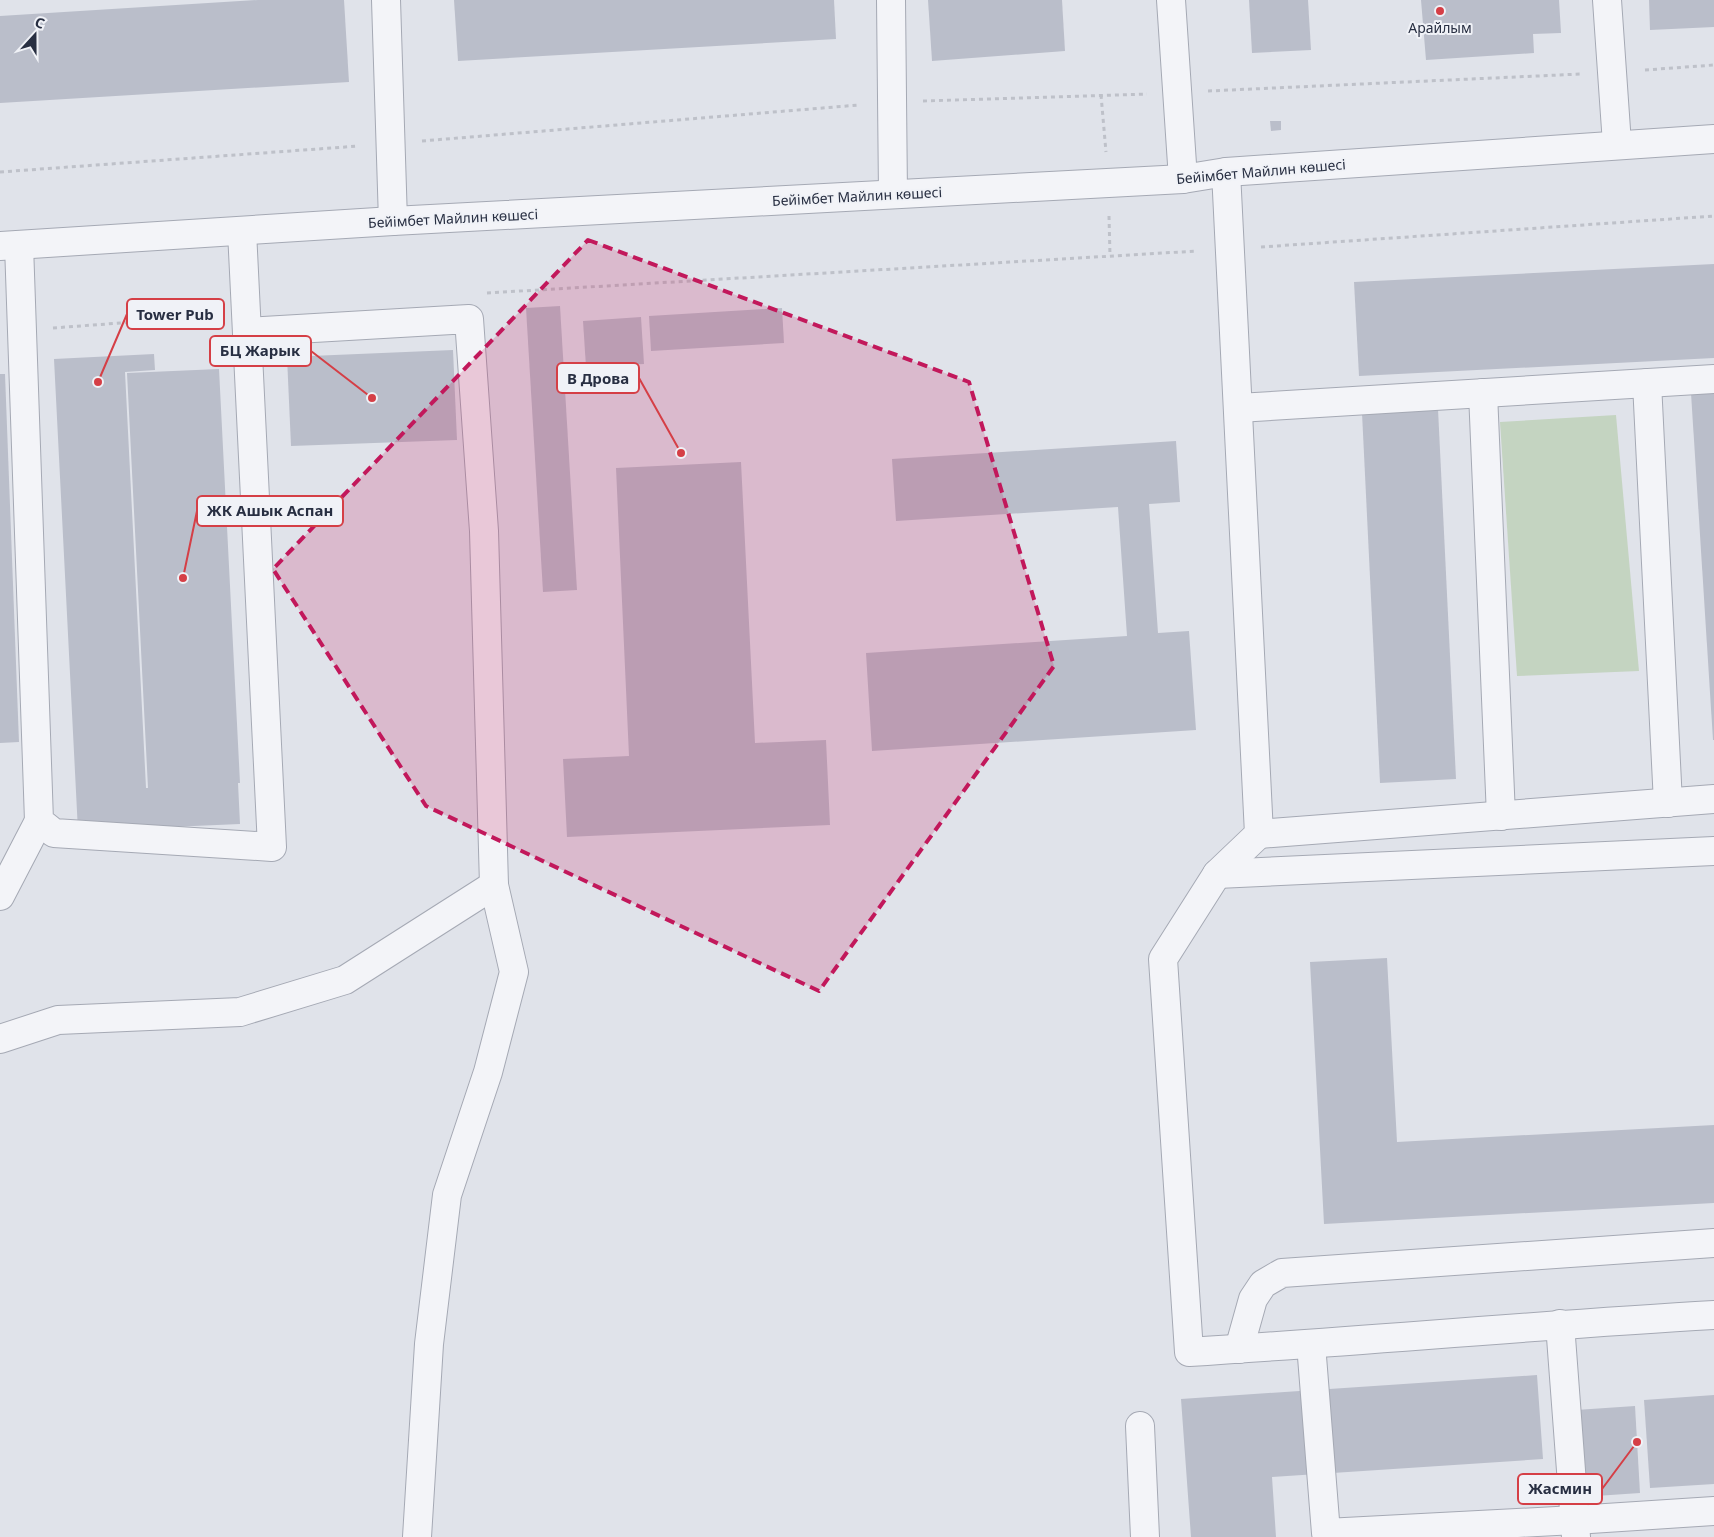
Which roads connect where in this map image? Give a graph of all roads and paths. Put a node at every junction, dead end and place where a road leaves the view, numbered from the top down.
1 (386, 0) edge
2 (891, 0) edge
3 (1171, 0) edge
4 (1607, 0) edge
5 (1714, 65) edge
6 (1612, 72) junction
7 (1177, 92) junction
8 (892, 102) junction
9 (1714, 139) edge
10 (390, 144) junction
11 (1617, 144) junction
12 (0, 172) edge
13 (1226, 172) junction
14 (1183, 179) junction
15 (893, 194) junction
16 (1714, 216) edge
17 (393, 221) junction
18 (242, 231) junction
19 (9, 246) edge
20 (1229, 249) junction
21 (487, 293) dead end
22 (247, 323) junction
23 (21, 330) junction
24 (1714, 379) edge
25 (1647, 383) junction
26 (1483, 393) junction
27 (1238, 408) junction
28 (1714, 800) edge
29 (1668, 803) junction
30 (1501, 816) junction
31 (39, 821) junction
32 (1259, 834) junction
33 (1714, 851) edge
34 (1216, 874) junction
35 (494, 885) junction
36 (0, 896) edge
37 (0, 1039) edge
38 (1714, 1243) edge
39 (1714, 1315) edge
40 (1560, 1324) junction
41 (1311, 1344) junction
42 (1239, 1348) junction
43 (1140, 1426) dead end
44 (1714, 1511) edge
45 (1576, 1529) edge
46 (417, 1537) edge
47 (1145, 1537) edge

1 - 10 street
2 - 8 street
3 - 7 street
4 - 6 street
5 - 6 path
6 - 7 path
6 - 11 street
7 - 8 path
7 - 14 street
8 - 10 path
8 - 15 street
9 - 11 street, Бейімбет Майлин көшесі
10 - 12 path
10 - 17 street
11 - 13 street, Бейімбет Майлин көшесі
13 - 14 street, Бейімбет Майлин көшесі
13 - 20 street
14 - 15 street, Бейімбет Майлин көшесі
15 - 17 street, Бейімбет Майлин көшесі
16 - 20 path
17 - 18 street, Бейімбет Майлин көшесі
18 - 19 street, Бейімбет Майлин көшесі
18 - 22 street
19 - 23 street
20 - 21 path
20 - 27 street
22 - 23 path
22 - 31 street
22 - 35 street
23 - 31 street
24 - 25 street
25 - 26 street
25 - 29 street
26 - 27 street
26 - 30 street
27 - 32 street
28 - 29 street
29 - 30 street
30 - 32 street
31 - 36 street
32 - 34 street
33 - 34 street
34 - 42 street
35 - 37 street
35 - 46 street
38 - 42 street
39 - 40 street
40 - 41 street
40 - 45 street
41 - 42 street
41 - 45 street
43 - 47 street
44 - 45 street

